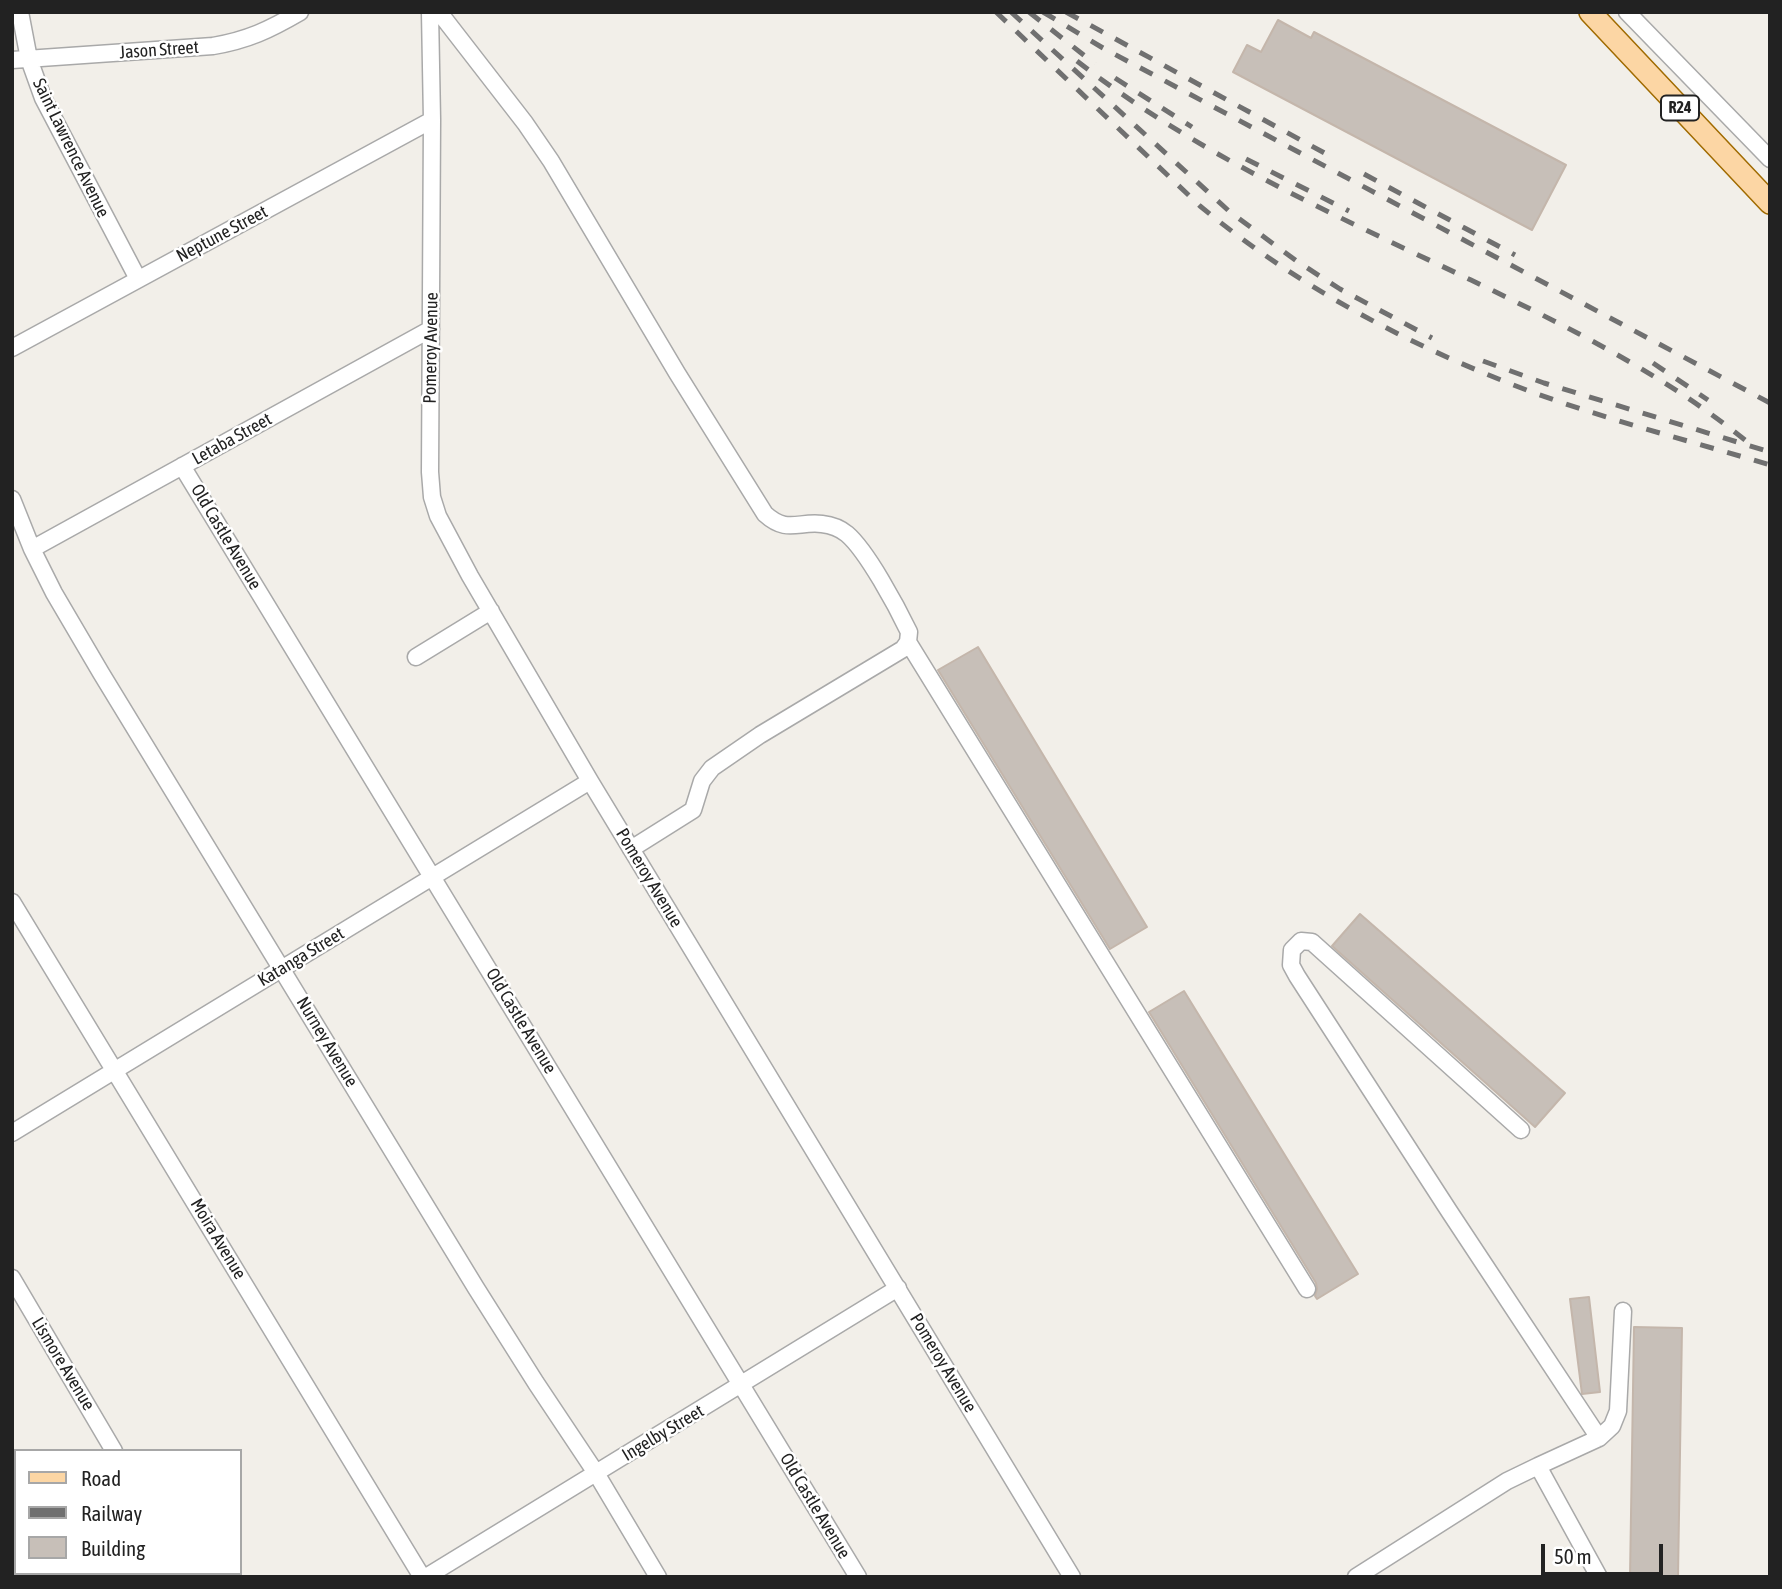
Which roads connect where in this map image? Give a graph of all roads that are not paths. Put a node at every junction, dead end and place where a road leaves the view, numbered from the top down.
1 (20, 12) edge
2 (299, 12) edge
3 (430, 12) edge
4 (439, 12) edge
5 (1590, 12) edge
6 (1627, 12) edge
7 (20, 60) edge
8 (432, 120) junction
9 (1770, 159) edge
10 (1770, 203) edge
11 (138, 279) junction
12 (431, 329) junction
13 (12, 348) edge
14 (183, 466) junction
15 (12, 499) edge
16 (32, 549) junction
17 (491, 611) junction
18 (908, 642) junction
19 (416, 657) dead end
20 (590, 781) junction
21 (631, 849) junction
22 (434, 878) junction
23 (12, 902) edge
24 (282, 968) junction
25 (116, 1070) junction
26 (1521, 1130) dead end
27 (12, 1133) edge
28 (12, 1278) edge
29 (898, 1288) junction
30 (1307, 1289) dead end
31 (1623, 1311) dead end
32 (741, 1386) junction
33 (1599, 1438) junction
34 (113, 1449) edge
35 (1538, 1466) junction
36 (596, 1473) junction
37 (424, 1577) edge
38 (658, 1577) edge
39 (858, 1577) edge
40 (1072, 1577) edge
41 (1356, 1577) edge
42 (1599, 1577) edge

1 - 7 street, Saint Lawrence Avenue
2 - 7 street, Jason Street
3 - 8 street, Pomeroy Avenue
4 - 18 street
5 - 10 main road, R24
6 - 9 street
7 - 11 street, Saint Lawrence Avenue
8 - 11 street, Neptune Street
8 - 12 street, Pomeroy Avenue
11 - 13 street, Neptune Street
12 - 14 street, Letaba Street
12 - 17 street, Pomeroy Avenue
14 - 16 street, Letaba Street
14 - 22 street, Old Castle Avenue
15 - 16 street, Nurney Avenue
16 - 24 street, Nurney Avenue
17 - 19 street
17 - 20 street, Pomeroy Avenue
18 - 21 street
18 - 30 street
20 - 21 street, Pomeroy Avenue
20 - 22 street, Katanga Street
21 - 29 street, Pomeroy Avenue
22 - 24 street, Katanga Street
22 - 32 street, Old Castle Avenue
23 - 25 street, Moira Avenue
24 - 25 street, Katanga Street
24 - 36 street, Nurney Avenue
25 - 27 street, Katanga Street
25 - 37 street, Moira Avenue
26 - 33 street
28 - 34 street, Lismore Avenue
29 - 32 street, Ingelby Street
29 - 40 street, Pomeroy Avenue
31 - 33 street
32 - 36 street, Ingelby Street
32 - 39 street, Old Castle Avenue
33 - 35 street
35 - 41 street
35 - 42 street
36 - 37 street, Ingelby Street
36 - 38 street, Nurney Avenue

